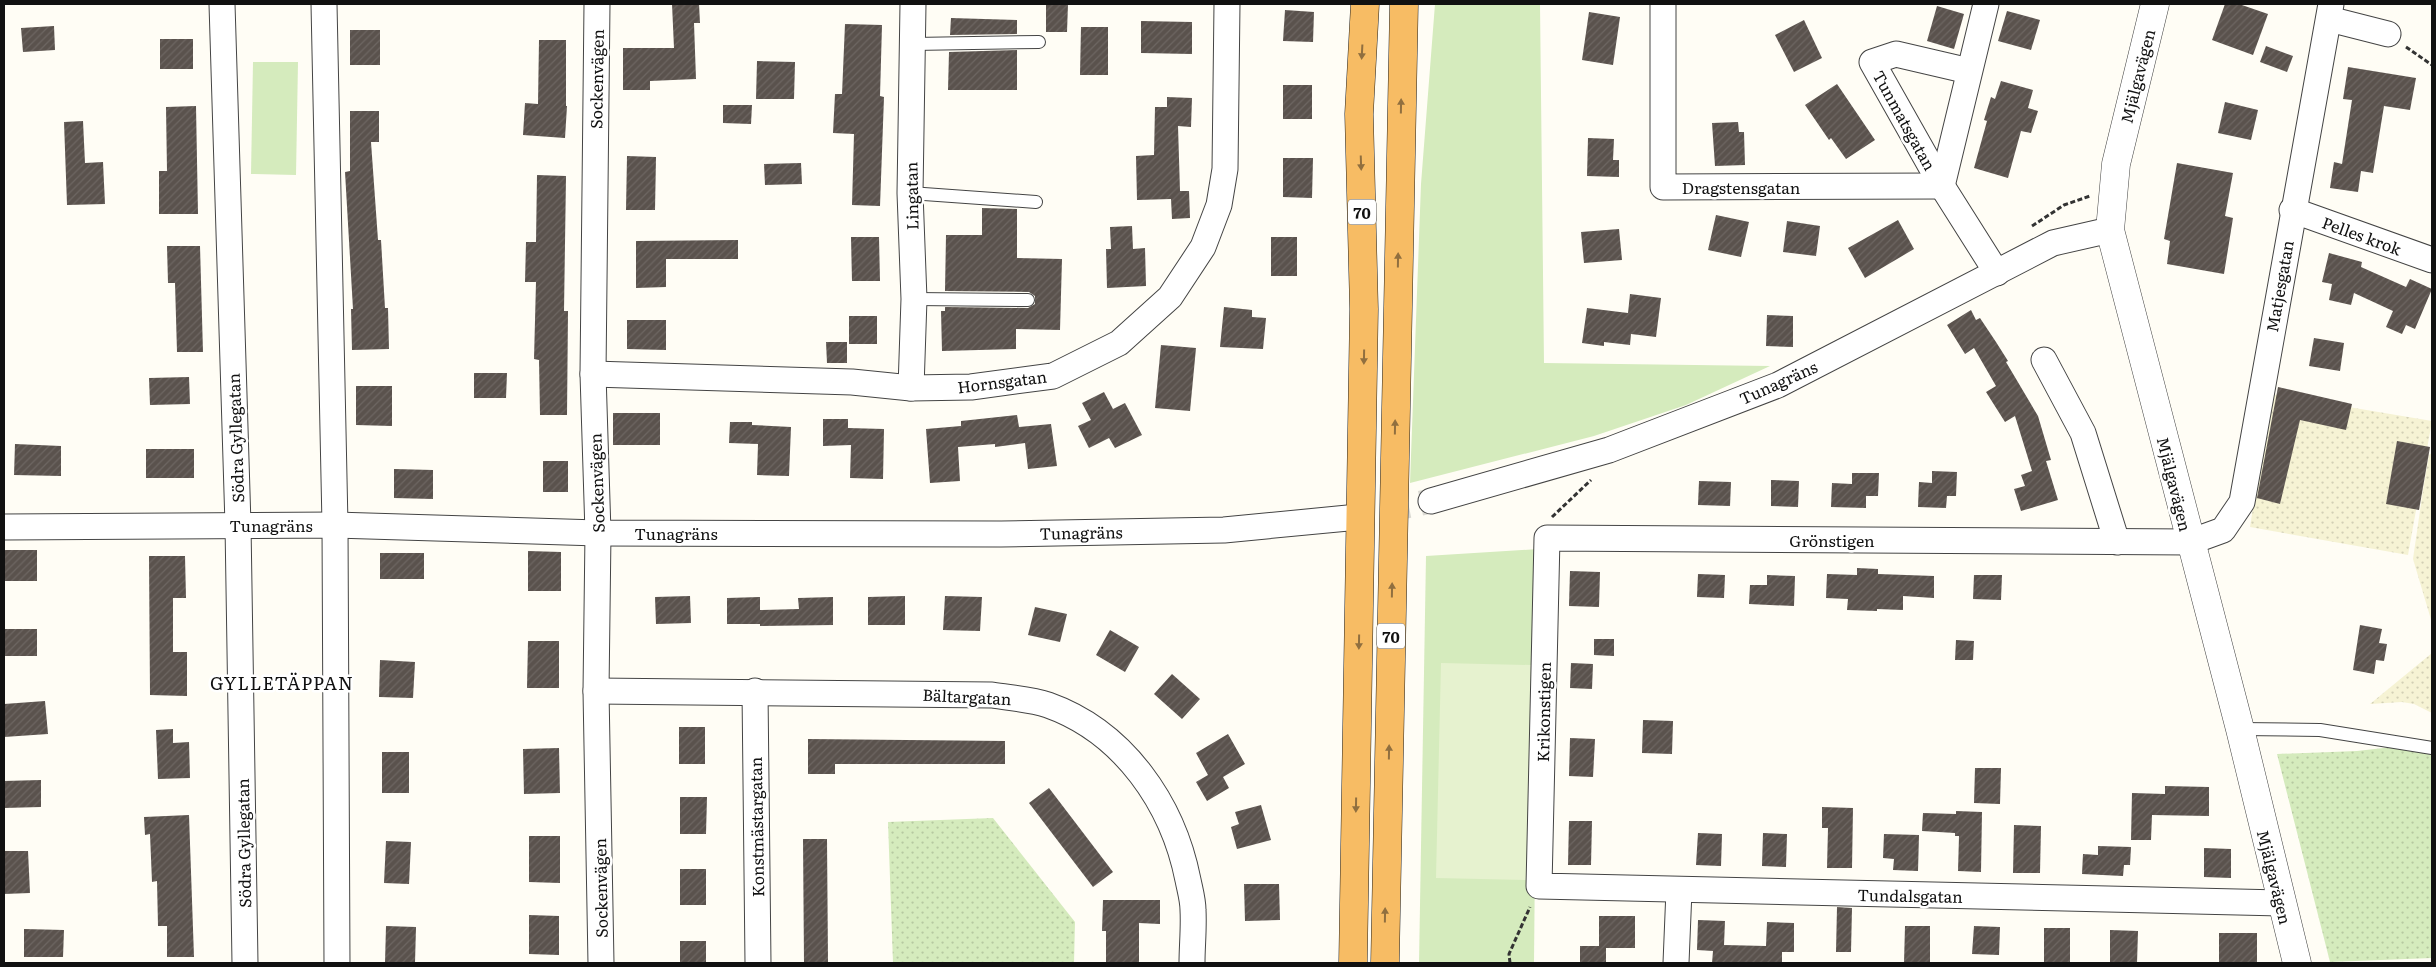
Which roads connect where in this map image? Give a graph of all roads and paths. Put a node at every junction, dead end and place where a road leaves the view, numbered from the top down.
1 (222, 4) edge
2 (324, 4) edge
3 (597, 4) edge
4 (913, 4) edge
5 (1227, 4) edge
6 (1365, 4) edge
7 (1404, 4) edge
8 (1663, 4) edge
9 (1986, 4) edge
10 (2155, 4) edge
11 (2330, 11) edge
12 (2388, 34) joint
13 (1039, 42) dead end
14 (912, 44) junction
15 (2432, 65) edge
16 (1969, 71) junction
17 (1942, 186) junction
18 (910, 193) junction
19 (2112, 200) junction
20 (1036, 202) dead end
21 (2292, 210) junction
22 (2026, 230) dead end
23 (2110, 230) junction
24 (2432, 260) edge
25 (1997, 273) junction
26 (914, 299) junction
27 (1028, 300) dead end
28 (2044, 360) dead end
29 (593, 374) junction
30 (911, 388) junction
31 (1609, 450) junction
32 (1431, 501) tunnel mouth
33 (1348, 518) tunnel mouth
34 (238, 525) junction
35 (335, 525) junction
36 (4, 527) edge
37 (598, 533) junction
38 (1547, 538) junction
39 (2117, 542) junction
40 (2190, 542) junction
41 (596, 691) junction
42 (755, 691) junction
43 (2240, 730) junction
44 (2432, 748) edge
45 (1539, 886) junction
46 (1679, 890) junction
47 (2281, 903) junction
48 (244, 963) edge
49 (337, 963) edge
50 (601, 963) edge
51 (758, 963) edge
52 (1192, 963) edge
53 (1353, 963) edge
54 (1384, 963) edge
55 (1510, 963) edge
56 (1676, 963) edge
57 (2297, 963) edge

1 - 34 street, Södra Gyllegatan
2 - 35 street
3 - 29 street, Sockenvägen
4 - 14 street, Lingatan
5 - 30 street, Hornsgatan
6 -> 53 highway, 70
54 -> 7 highway, 70
8 - 17 street, Dragstensgatan
9 - 16 street, Tunmatsgatan
10 - 19 street, Mjälgavägen
11 - 12 street
11 - 21 street, Matjesgatan
12 - 15 path
13 - 14 lane
14 - 18 street, Lingatan
16 - 17 street, Tunmatsgatan
16 - 17 street, Tunmatsgatan
17 - 25 street, Tunmatsgatan
18 - 20 lane
18 - 26 street, Lingatan
19 - 22 path
19 - 23 street, Mjälgavägen
21 - 24 street, Pelles krok
21 - 40 street, Matjesgatan
23 - 25 street, Tunagräns
23 - 40 street, Mjälgavägen
25 - 31 street, Tunagräns
26 - 27 lane
26 - 30 street, Lingatan
28 - 39 street
29 - 30 street, Hornsgatan
29 - 37 street, Sockenvägen
31 - 32 street, Tunagräns
31 - 38 path
33 - 37 street, Tunagräns
34 - 35 street, Tunagräns
34 - 36 street, Tunagräns
34 - 48 street, Södra Gyllegatan
35 - 37 street, Tunagräns
35 - 49 street
37 - 41 street, Sockenvägen
38 - 39 street, Grönstigen
38 - 45 street, Krikonstigen
39 - 40 street, Grönstigen
40 - 43 street, Mjälgavägen
41 - 42 street, Bältargatan
41 - 50 street, Sockenvägen
42 - 51 street, Konstmästargatan
42 - 52 street, Bältargatan
43 - 44 lane
43 - 47 street, Mjälgavägen
45 - 46 street, Tundalsgatan
45 - 55 path
46 - 47 street, Tundalsgatan
46 - 56 street
47 - 57 street, Mjälgavägen

